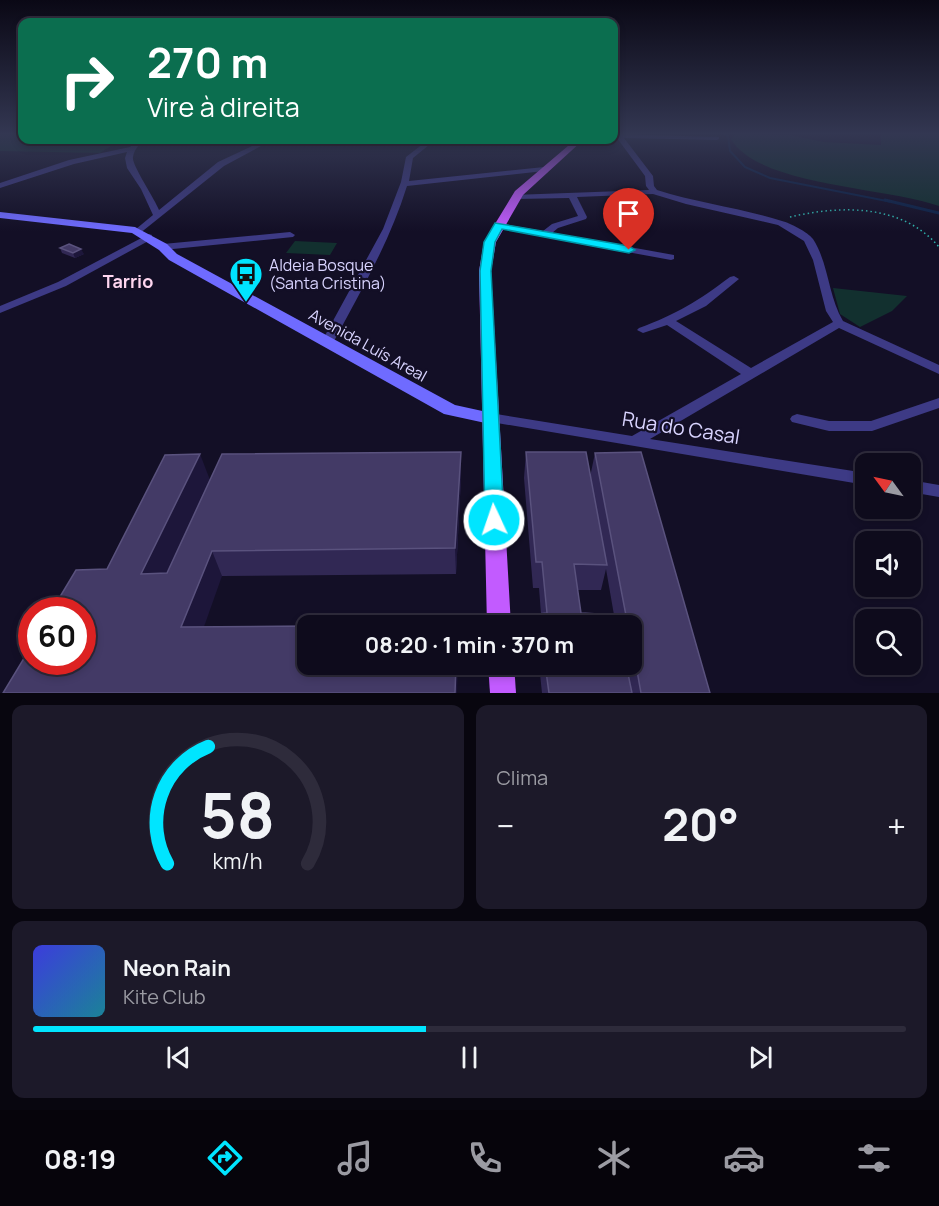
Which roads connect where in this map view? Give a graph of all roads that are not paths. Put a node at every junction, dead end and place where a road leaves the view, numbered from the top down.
1 (59, 166) edge
2 (130, 166) edge
3 (218, 166) edge
4 (408, 166) edge
5 (547, 166) edge
6 (641, 166) edge
7 (544, 169) junction
8 (405, 184) junction
9 (0, 186) edge
10 (654, 192) junction
11 (572, 195) junction
12 (516, 197) junction
13 (0, 214) edge
14 (158, 216) junction
15 (499, 226) junction
16 (144, 234) junction
17 (545, 234) junction
18 (290, 235) dead end
19 (168, 252) junction
20 (672, 257) dead end
21 (734, 279) dead end
22 (0, 310) edge
23 (668, 321) junction
24 (839, 323) junction
25 (644, 330) dead end
26 (328, 341) junction
27 (939, 370) edge
28 (751, 374) junction
29 (939, 403) edge
30 (490, 418) junction
31 (797, 419) dead end
32 (634, 441) junction
33 (855, 477) edge
34 (921, 488) edge
35 (939, 491) edge
36 (499, 615) edge
37 (502, 675) edge
38 (503, 693) edge

1 - 9 street
2 - 14 street
3 - 14 street
4 - 8 street
5 - 7 main road
6 - 10 street
7 - 8 street
7 - 12 main road
8 - 26 street
10 - 11 street
10 - 24 street
11 - 12 street
11 - 17 street
12 - 15 main road
13 - 16 street, Avenida Luís Areal
14 - 16 street
15 - 17 street
15 - 30 main road
16 - 19 street, Avenida Luís Areal
16 - 22 street
17 - 20 street
18 - 19 street
19 - 26 street, Avenida Luís Areal
21 - 23 street
23 - 25 street
23 - 28 street
24 - 27 street
24 - 28 street
26 - 30 street, Avenida Luís Areal
28 - 32 street
29 - 31 street
30 - 32 street, Rua do Casal
30 - 36 main road
32 - 33 street, Rua do Casal
34 - 35 street
37 - 38 main road

